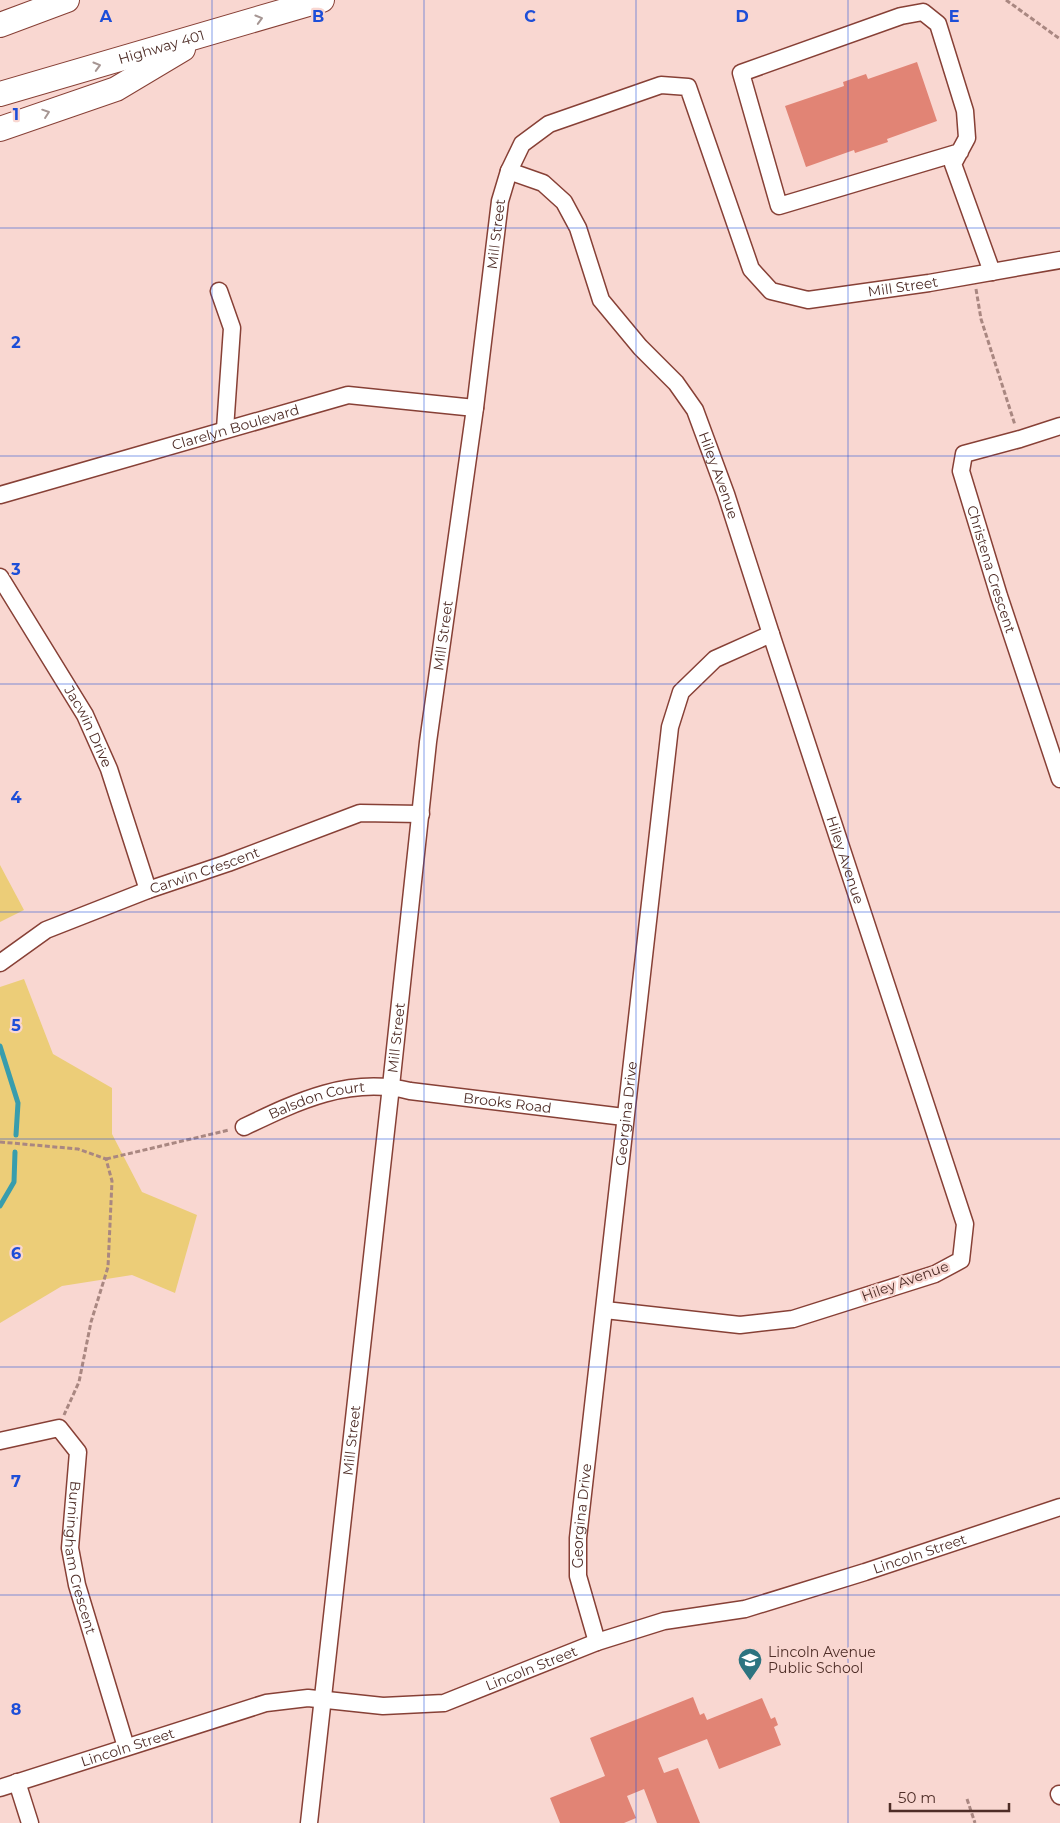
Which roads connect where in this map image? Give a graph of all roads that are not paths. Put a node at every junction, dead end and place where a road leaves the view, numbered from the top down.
1 (50, 0) edge
2 (67, 0) edge
3 (322, 0) edge
4 (0, 9) edge
5 (0, 25) edge
6 (212, 32) junction
7 (0, 94) edge
8 (0, 129) edge
9 (960, 152) junction
10 (509, 171) junction
11 (1060, 260) edge
12 (992, 272) junction
13 (219, 291) dead end
14 (475, 408) junction
15 (1060, 426) edge
16 (225, 429) junction
17 (0, 495) edge
18 (0, 577) edge
19 (770, 634) junction
20 (1060, 778) edge
21 (421, 814) junction
22 (148, 890) junction
23 (0, 962) edge
24 (392, 1086) junction
25 (624, 1117) junction
26 (244, 1127) road end
27 (604, 1310) junction
28 (0, 1441) edge
29 (1060, 1507) edge
30 (597, 1642) junction
31 (323, 1700) junction
32 (126, 1746) junction
33 (17, 1782) junction
34 (0, 1788) edge
35 (30, 1823) edge
36 (309, 1823) edge

1 - 4 highway
2 - 5 highway
6 -> 3 highway, Highway 401
7 -> 6 highway, Highway 401
8 -> 6 highway
9 - 9 street
9 - 12 street
10 - 12 street, Mill Street
10 - 14 street, Mill Street
10 - 19 street, Hiley Avenue
11 - 12 street, Mill Street
13 - 16 street
14 - 16 street, Clarelyn Boulevard
14 - 21 street, Mill Street
15 - 20 street, Christena Crescent
16 - 17 street, Clarelyn Boulevard
18 - 22 street, Jacwin Drive
19 - 25 street, Georgina Drive
19 - 27 street, Hiley Avenue
21 - 22 street, Carwin Crescent
21 - 24 street, Mill Street
22 - 23 street, Carwin Crescent
24 - 25 street, Brooks Road
24 - 26 street, Balsdon Court
24 - 31 street, Mill Street
25 - 27 street, Georgina Drive
27 - 30 street, Georgina Drive
28 - 32 street, Burningham Crescent
29 - 30 street, Lincoln Street
30 - 31 street, Lincoln Street
31 - 32 street, Lincoln Street
31 - 36 street, Mill Street
32 - 33 street, Lincoln Street
33 - 34 street, Lincoln Street
33 - 35 street

